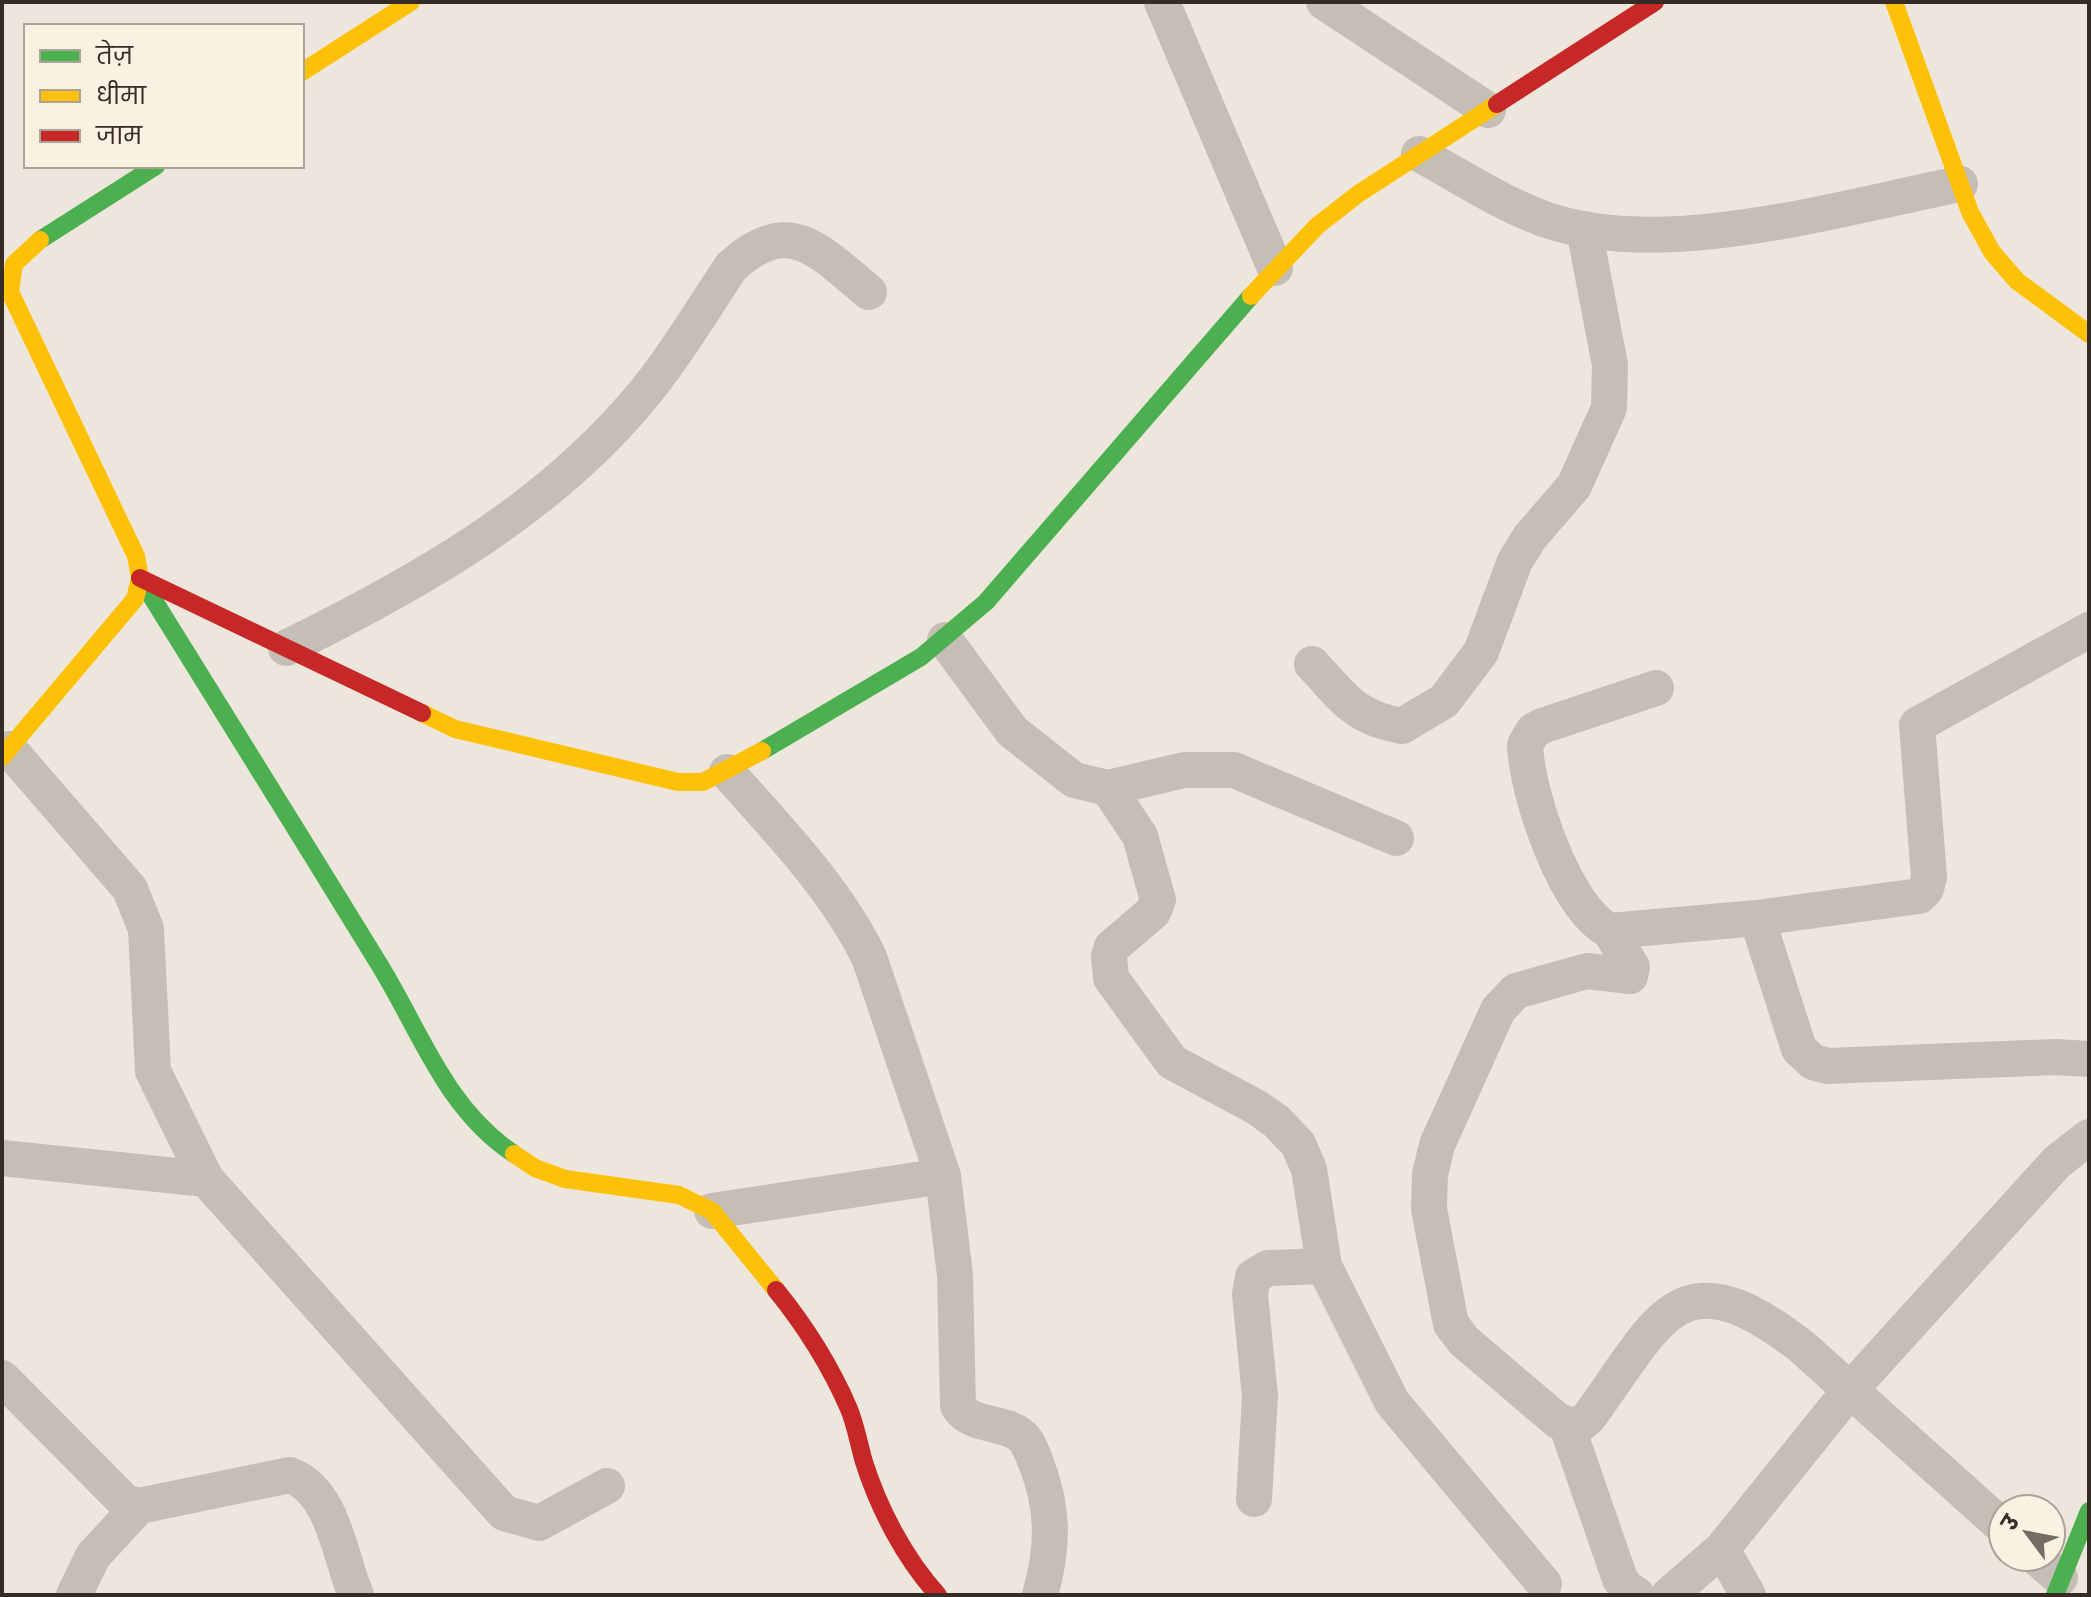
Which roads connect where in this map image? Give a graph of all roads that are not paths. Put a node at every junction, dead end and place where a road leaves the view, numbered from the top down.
1 (411, 2) edge
2 (1162, 2) edge
3 (1324, 2) edge
4 (1655, 2) edge
5 (1894, 2) edge
6 (304, 71) edge
7 (1488, 110) junction
8 (1419, 154) junction
9 (153, 168) edge
10 (1960, 184) junction
11 (1584, 229) junction
12 (1275, 268) junction
13 (869, 292) dead end
14 (2089, 334) edge
15 (140, 578) junction
16 (2089, 630) edge
17 (945, 640) junction
18 (286, 648) junction
19 (1312, 664) dead end
20 (1656, 688) dead end
21 (6, 753) edge
22 (727, 772) junction
23 (1108, 788) junction
24 (1396, 838) dead end
25 (1757, 918) junction
26 (1610, 931) junction
27 (2089, 1059) edge
28 (2089, 1137) edge
29 (2, 1158) edge
30 (943, 1176) junction
31 (206, 1179) junction
32 (712, 1211) junction
33 (1324, 1266) junction
34 (2, 1378) edge
35 (1850, 1390) junction
36 (1567, 1426) junction
37 (607, 1486) dead end
38 (1254, 1499) dead end
39 (139, 1506) junction
40 (2089, 1511) edge
41 (1987, 1513) edge
42 (1722, 1549) junction
43 (2050, 1577) edge
44 (1544, 1584) dead end
45 (74, 1595) edge
46 (356, 1595) edge
47 (938, 1595) edge
48 (1040, 1595) edge
49 (1637, 1595) edge
50 (1669, 1595) edge
51 (1748, 1595) edge

1 - 6 street
2 - 12 street
3 - 7 street
4 - 7 street
5 - 10 street
7 - 8 street
8 - 11 street
8 - 12 street
9 - 15 street
10 - 11 street
10 - 14 street
11 - 19 street
12 - 17 street
13 - 18 street
15 - 18 street
15 - 21 street
15 - 32 street
16 - 25 street
17 - 22 street
17 - 23 street
18 - 22 street
20 - 26 street
21 - 31 street
22 - 30 street
23 - 24 street
23 - 33 street
25 - 26 street
25 - 27 street
26 - 36 street
28 - 35 street
29 - 31 street
30 - 32 street
30 - 48 street
31 - 37 street
32 - 47 street
33 - 38 street
33 - 44 street
34 - 39 street
35 - 36 street
35 - 41 street
35 - 42 street
36 - 49 street
39 - 45 street
39 - 46 street
40 - 43 street
42 - 50 street
42 - 51 street

